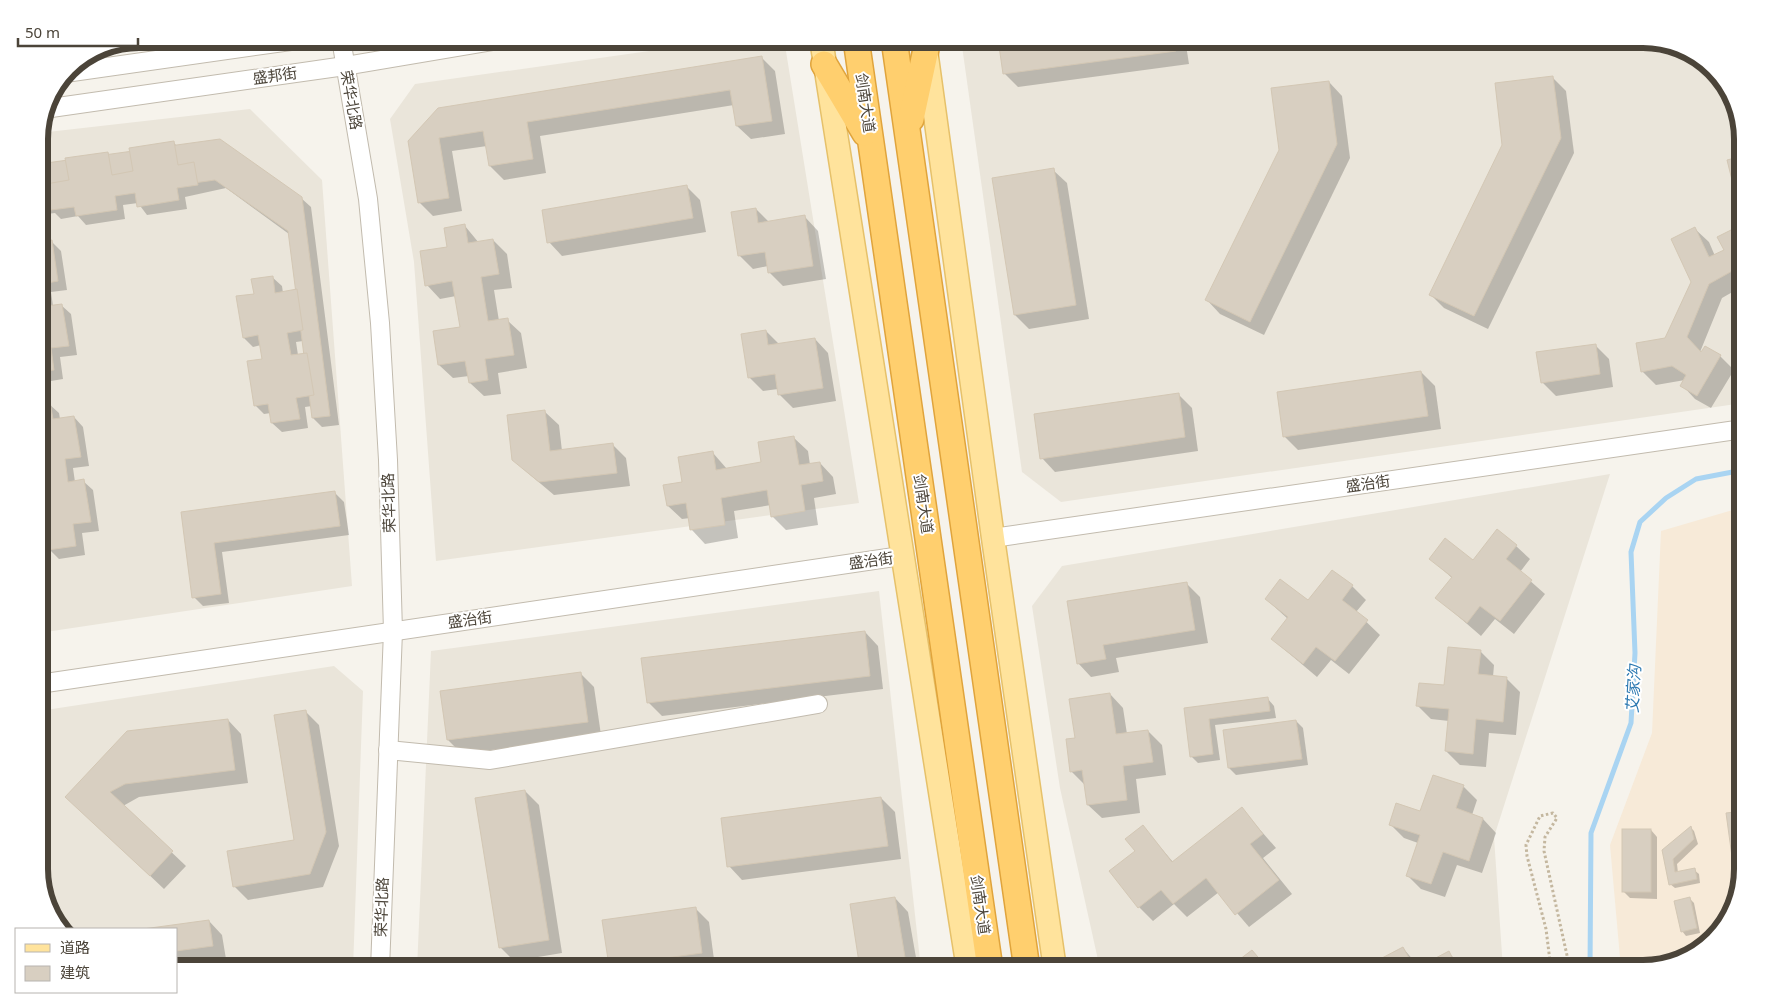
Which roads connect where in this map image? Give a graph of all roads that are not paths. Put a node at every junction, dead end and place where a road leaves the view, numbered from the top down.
1 (241, 48) edge
2 (342, 48) edge
3 (452, 48) edge
4 (822, 48) edge
5 (857, 48) edge
6 (895, 48) edge
7 (924, 48) edge
8 (926, 48) edge
9 (824, 64) junction
10 (345, 66) junction
11 (78, 71) edge
12 (53, 108) edge
13 (907, 138) junction
14 (871, 145) junction
15 (1734, 430) edge
16 (993, 538) junction
17 (901, 556) junction
18 (393, 631) junction
19 (48, 683) edge
20 (818, 704) dead end
21 (388, 750) junction
22 (380, 960) edge
23 (967, 960) edge
24 (989, 960) edge
25 (1026, 960) edge
26 (1054, 960) edge

1 - 11 street
2 - 10 street, 荣华北路
3 - 10 street, 盛邦街
4 - 9 main road
5 - 14 highway, 剑南大道
6 - 13 highway
7 - 13 highway
8 - 16 main road
9 - 14 highway
9 - 17 main road
10 - 12 street, 盛邦街
10 - 18 street, 荣华北路
13 - 25 highway
14 - 24 highway, 剑南大道
15 - 16 street, 盛治街
16 - 26 main road
17 - 18 street, 盛治街
17 - 23 main road
18 - 19 street, 盛治街
18 - 21 street, 荣华北路
20 - 21 street
21 - 22 street, 荣华北路

